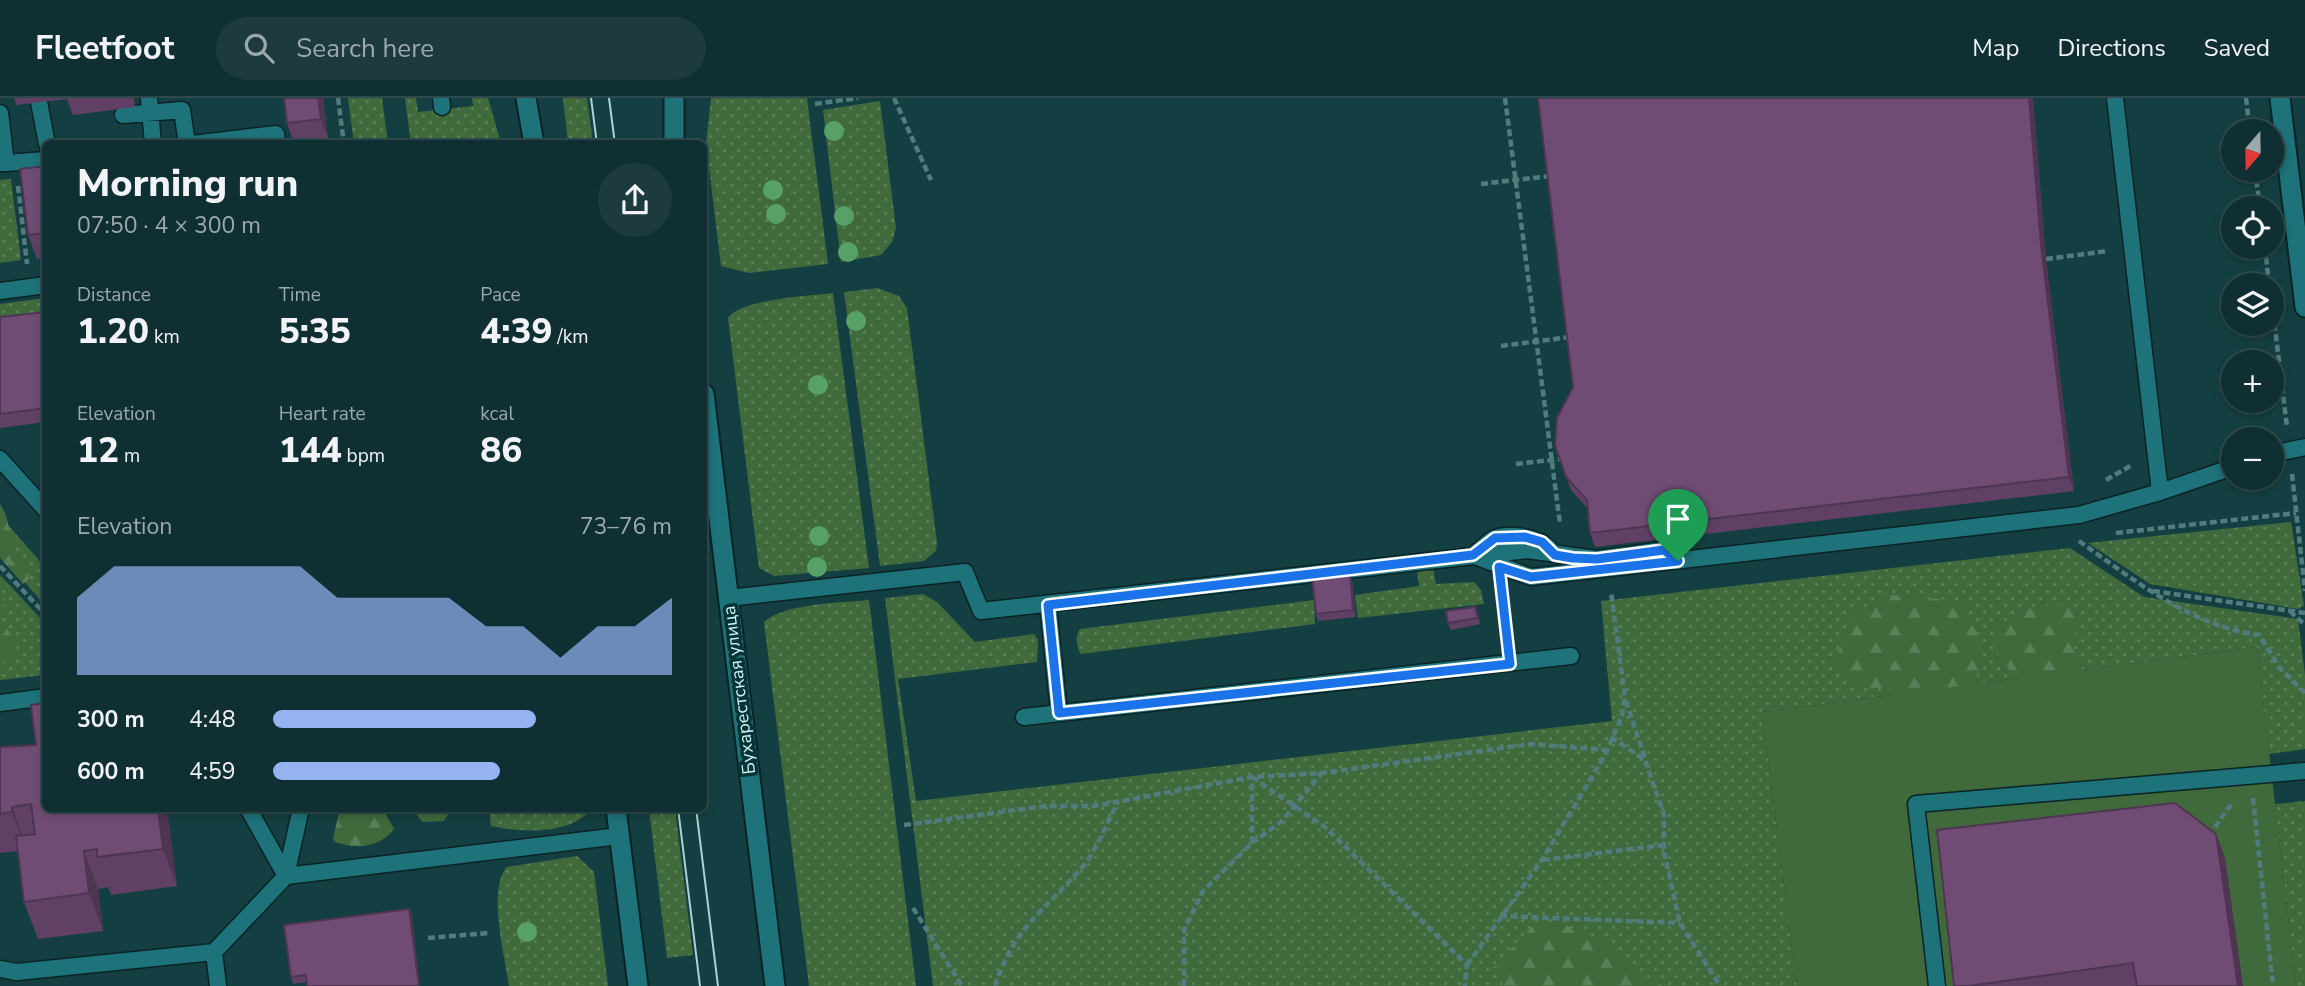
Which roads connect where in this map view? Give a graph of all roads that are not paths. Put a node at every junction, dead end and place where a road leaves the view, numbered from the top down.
1 (526, 98) edge
2 (674, 98) edge
3 (2115, 98) edge
4 (2280, 98) edge
5 (39, 102) dead end
6 (182, 104) edge
7 (150, 105) edge
8 (0, 113) edge
9 (123, 115) dead end
10 (46, 140) edge
11 (153, 140) edge
12 (186, 140) edge
13 (240, 140) edge
14 (277, 140) edge
15 (533, 140) edge
16 (674, 140) edge
17 (42, 160) edge
18 (9, 163) edge
19 (38, 286) edge
20 (0, 291) edge
21 (2305, 307) edge
22 (707, 420) edge
23 (0, 459) edge
24 (2221, 471) edge
25 (2160, 492) junction
26 (42, 506) edge
27 (1473, 555) junction
28 (1678, 561) junction
29 (728, 598) junction
30 (1048, 605) junction
31 (1571, 656) dead end
32 (42, 698) edge
33 (0, 703) edge
34 (1059, 713) junction
35 (1024, 717) dead end
36 (2305, 771) edge
37 (250, 812) edge
38 (300, 812) edge
39 (616, 812) edge
40 (619, 836) junction
41 (286, 876) junction
42 (214, 952) junction
43 (0, 969) edge
44 (29, 979) edge
45 (218, 986) edge
46 (638, 986) edge
47 (775, 986) edge
48 (1937, 986) edge

1 - 15 street
2 - 16 street
3 - 25 lane
4 - 21 street
5 - 10 lane
6 - 7 lane
6 - 12 lane
7 - 9 lane
7 - 11 lane
8 - 18 lane
13 - 14 lane
17 - 18 lane
19 - 20 lane
22 - 29 street, Бухарестская улица
23 - 26 lane
24 - 25 lane
25 - 28 lane
27 - 28 lane
27 - 28 lane
27 - 30 lane
29 - 30 lane
29 - 47 street, Бухарестская улица
30 - 34 lane
31 - 34 lane
32 - 33 lane
34 - 35 lane
36 - 48 lane
37 - 41 lane
38 - 41 lane
39 - 40 street
40 - 41 lane
40 - 46 street
41 - 42 lane
42 - 44 lane
42 - 45 lane
43 - 44 lane

